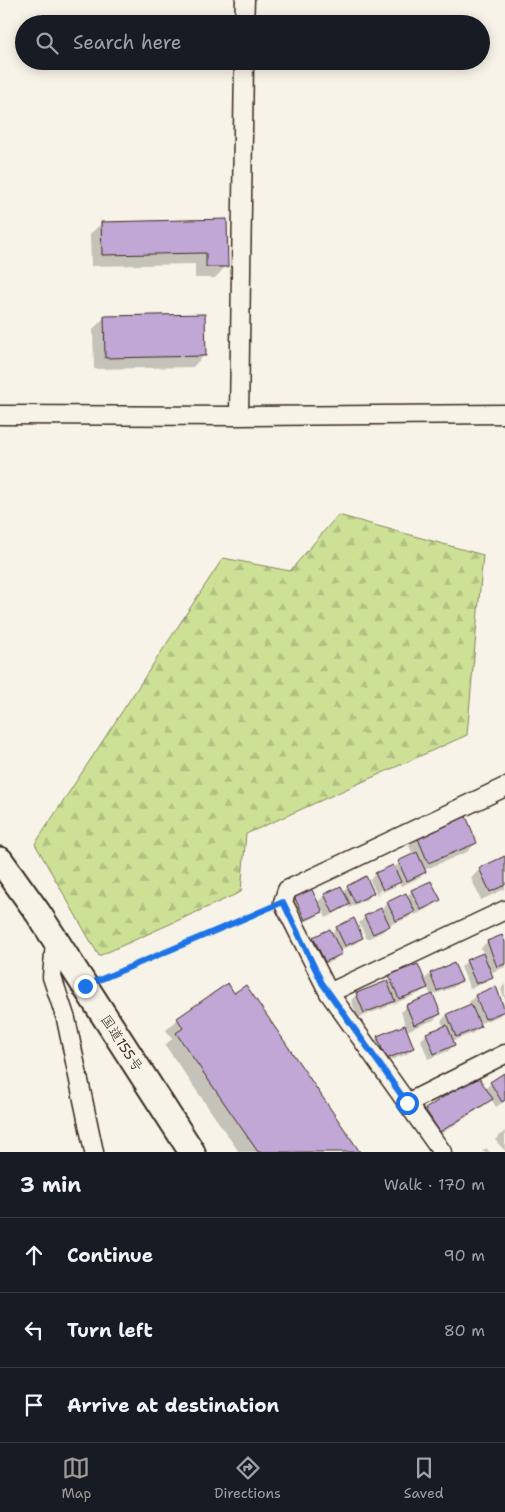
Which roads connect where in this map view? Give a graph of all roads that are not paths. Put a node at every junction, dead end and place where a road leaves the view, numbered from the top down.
1 (245, 0) edge
2 (244, 15) edge
3 (244, 70) edge
4 (505, 414) edge
5 (0, 415) edge
6 (239, 416) junction
7 (505, 787) edge
8 (0, 860) edge
9 (505, 910) edge
10 (55, 942) junction
11 (329, 994) junction
12 (505, 1054) edge
13 (407, 1103) junction
14 (94, 1152) edge
15 (192, 1152) edge
16 (442, 1152) edge

1 - 2 street
3 - 6 street
4 - 6 street
5 - 6 street
7 - 11 street
8 - 10 highway, 国道155号
9 - 11 street
10 - 14 street
10 - 15 highway, 国道155号
11 - 13 street
12 - 13 street
13 - 16 street

